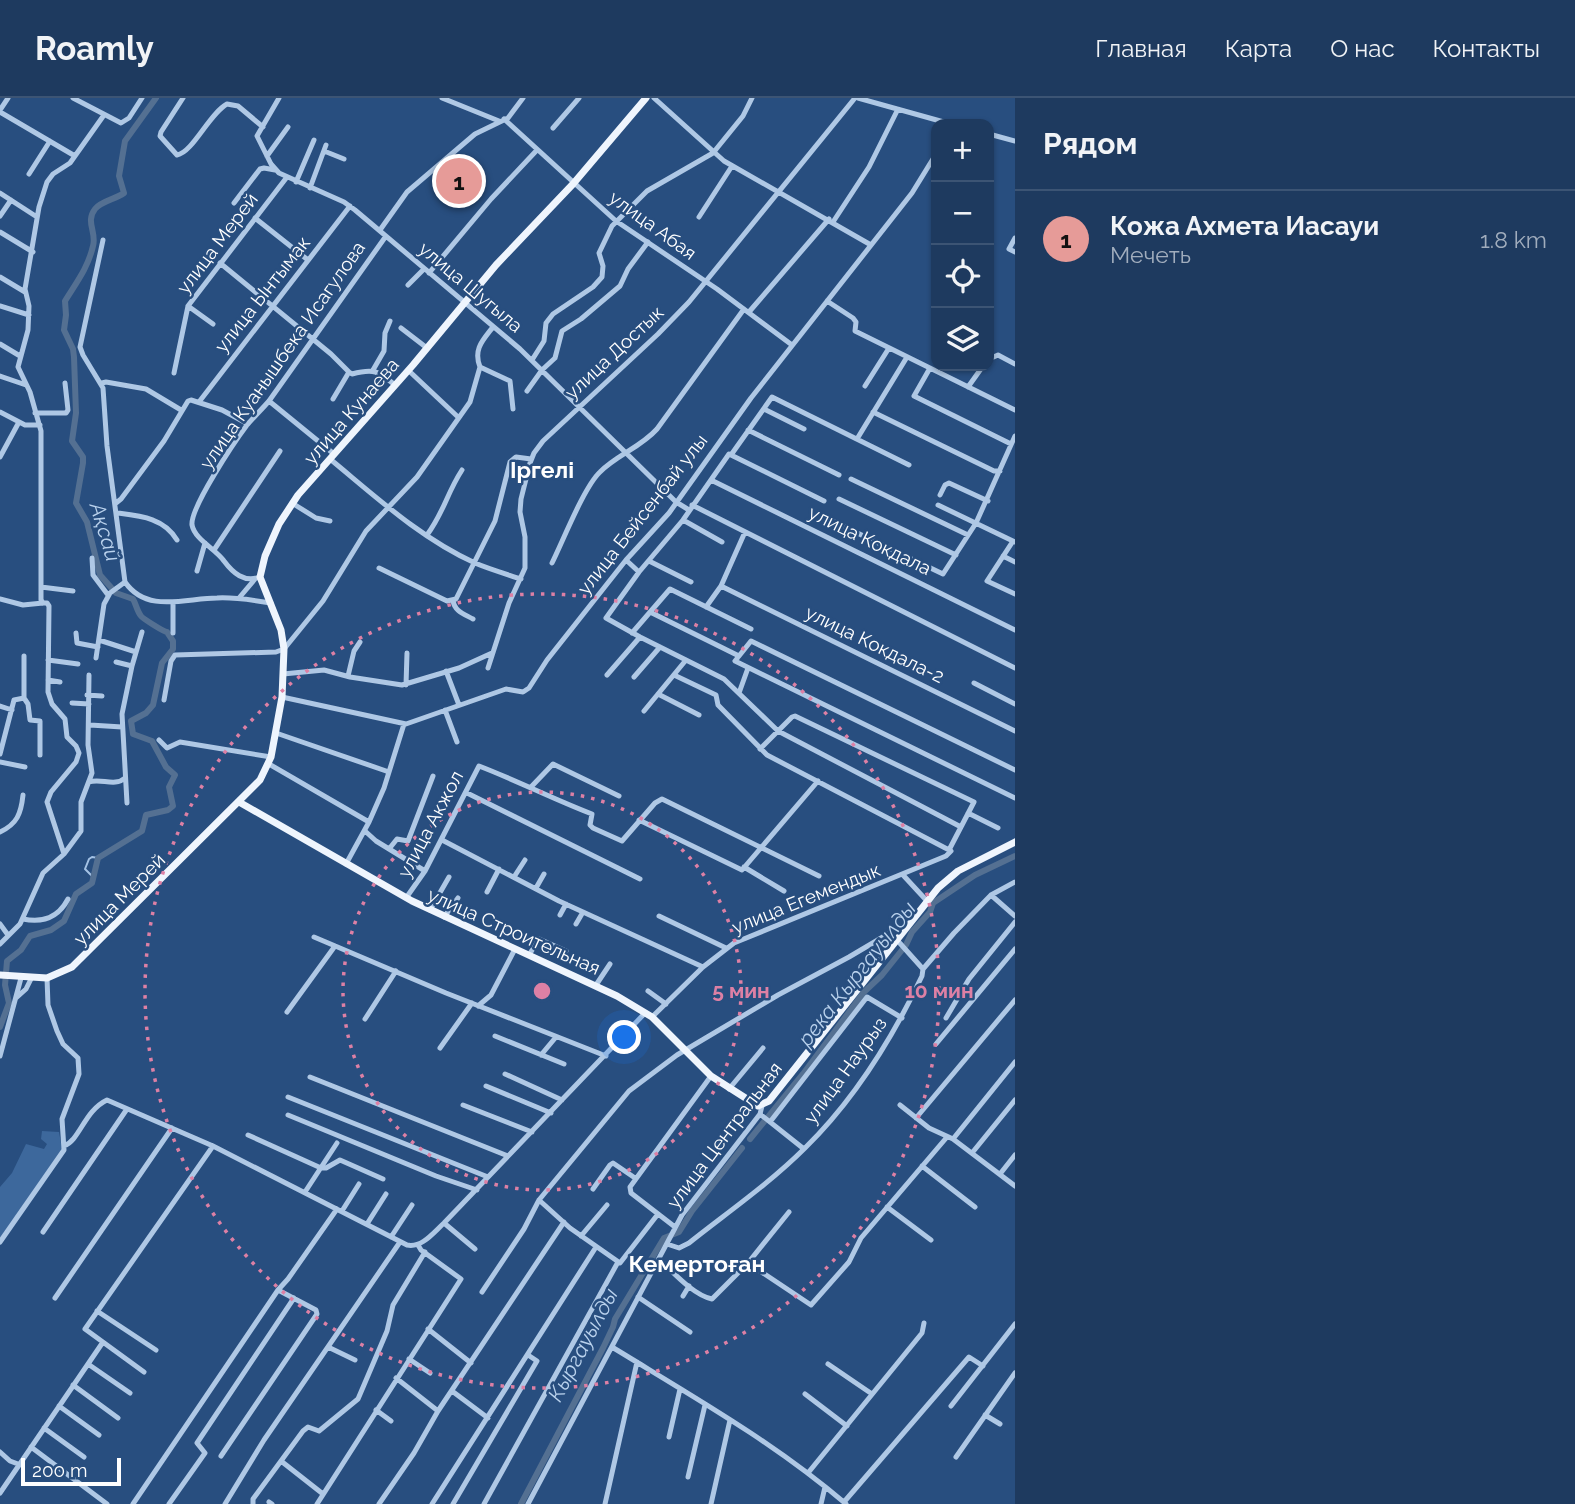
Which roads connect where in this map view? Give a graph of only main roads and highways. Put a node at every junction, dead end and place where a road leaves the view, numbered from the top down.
1 (646, 98) edge
2 (239, 802) junction
3 (1015, 842) edge
4 (1, 976) edge
5 (765, 1116) joint

1 - 2 main road, улица Кунаева
2 - 4 main road, улица Мерей
2 - 5 main road, улица Строительная
3 - 5 main road, улица Центральная

